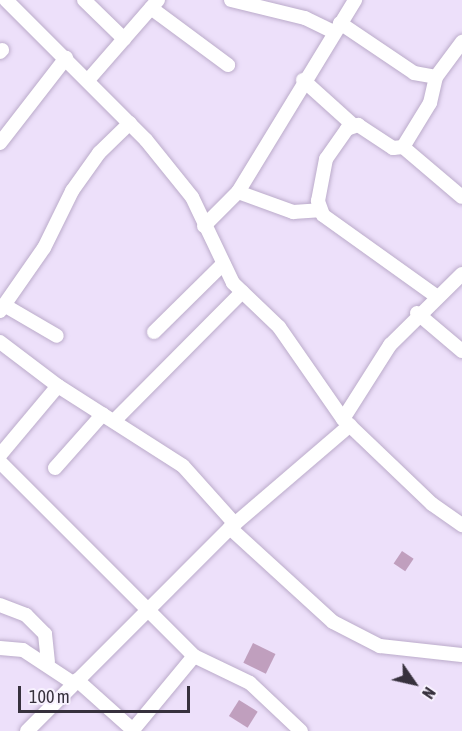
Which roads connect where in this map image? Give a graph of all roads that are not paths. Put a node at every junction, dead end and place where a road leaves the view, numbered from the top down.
1 (84, 0) edge
2 (231, 0) edge
3 (355, 0) edge
4 (9, 1) edge
5 (155, 4) edge
6 (337, 28) junction
7 (124, 39) junction
8 (462, 42) edge
9 (66, 58) junction
10 (228, 65) dead end
11 (436, 77) junction
12 (89, 80) junction
13 (303, 80) junction
14 (130, 123) junction
15 (353, 125) junction
16 (0, 143) edge
17 (403, 147) junction
18 (238, 192) junction
19 (462, 197) edge
20 (319, 210) junction
21 (204, 226) junction
22 (223, 264) junction
23 (462, 274) edge
24 (242, 292) junction
25 (436, 296) junction
26 (2, 308) edge
27 (417, 313) junction
28 (154, 332) dead end
29 (57, 336) dead end
30 (0, 342) edge
31 (462, 351) edge
32 (58, 386) junction
33 (108, 417) junction
34 (346, 422) junction
35 (0, 455) edge
36 (0, 462) edge
37 (55, 468) dead end
38 (462, 525) edge
39 (232, 526) junction
40 (0, 605) edge
41 (149, 612) junction
42 (0, 648) edge
43 (462, 655) edge
44 (194, 656) junction
45 (48, 662) junction
46 (75, 681) junction
47 (27, 731) edge
48 (133, 731) edge
49 (301, 731) edge

1 - 7 street
2 - 6 street
3 - 6 street
4 - 9 street
5 - 7 street
5 - 10 street
6 - 11 street
6 - 13 street
7 - 12 street
8 - 11 street
9 - 12 street
9 - 16 street
11 - 17 street
12 - 14 street
13 - 15 street
13 - 18 street
14 - 21 street
14 - 26 street
15 - 17 street
15 - 20 street
17 - 19 street
18 - 20 street
18 - 21 street
20 - 25 street
21 - 22 street
22 - 24 street
22 - 28 street
23 - 25 street
24 - 33 street
24 - 34 street
25 - 27 street
26 - 29 street
27 - 31 street
27 - 34 street
30 - 32 street
32 - 33 street
32 - 35 street
33 - 37 street
33 - 39 street
34 - 38 street
34 - 39 street
36 - 41 street
39 - 41 street
39 - 43 street
40 - 45 street
41 - 44 street
41 - 46 street
42 - 45 street
44 - 48 street
44 - 49 street
45 - 46 street
46 - 47 street
46 - 48 street

